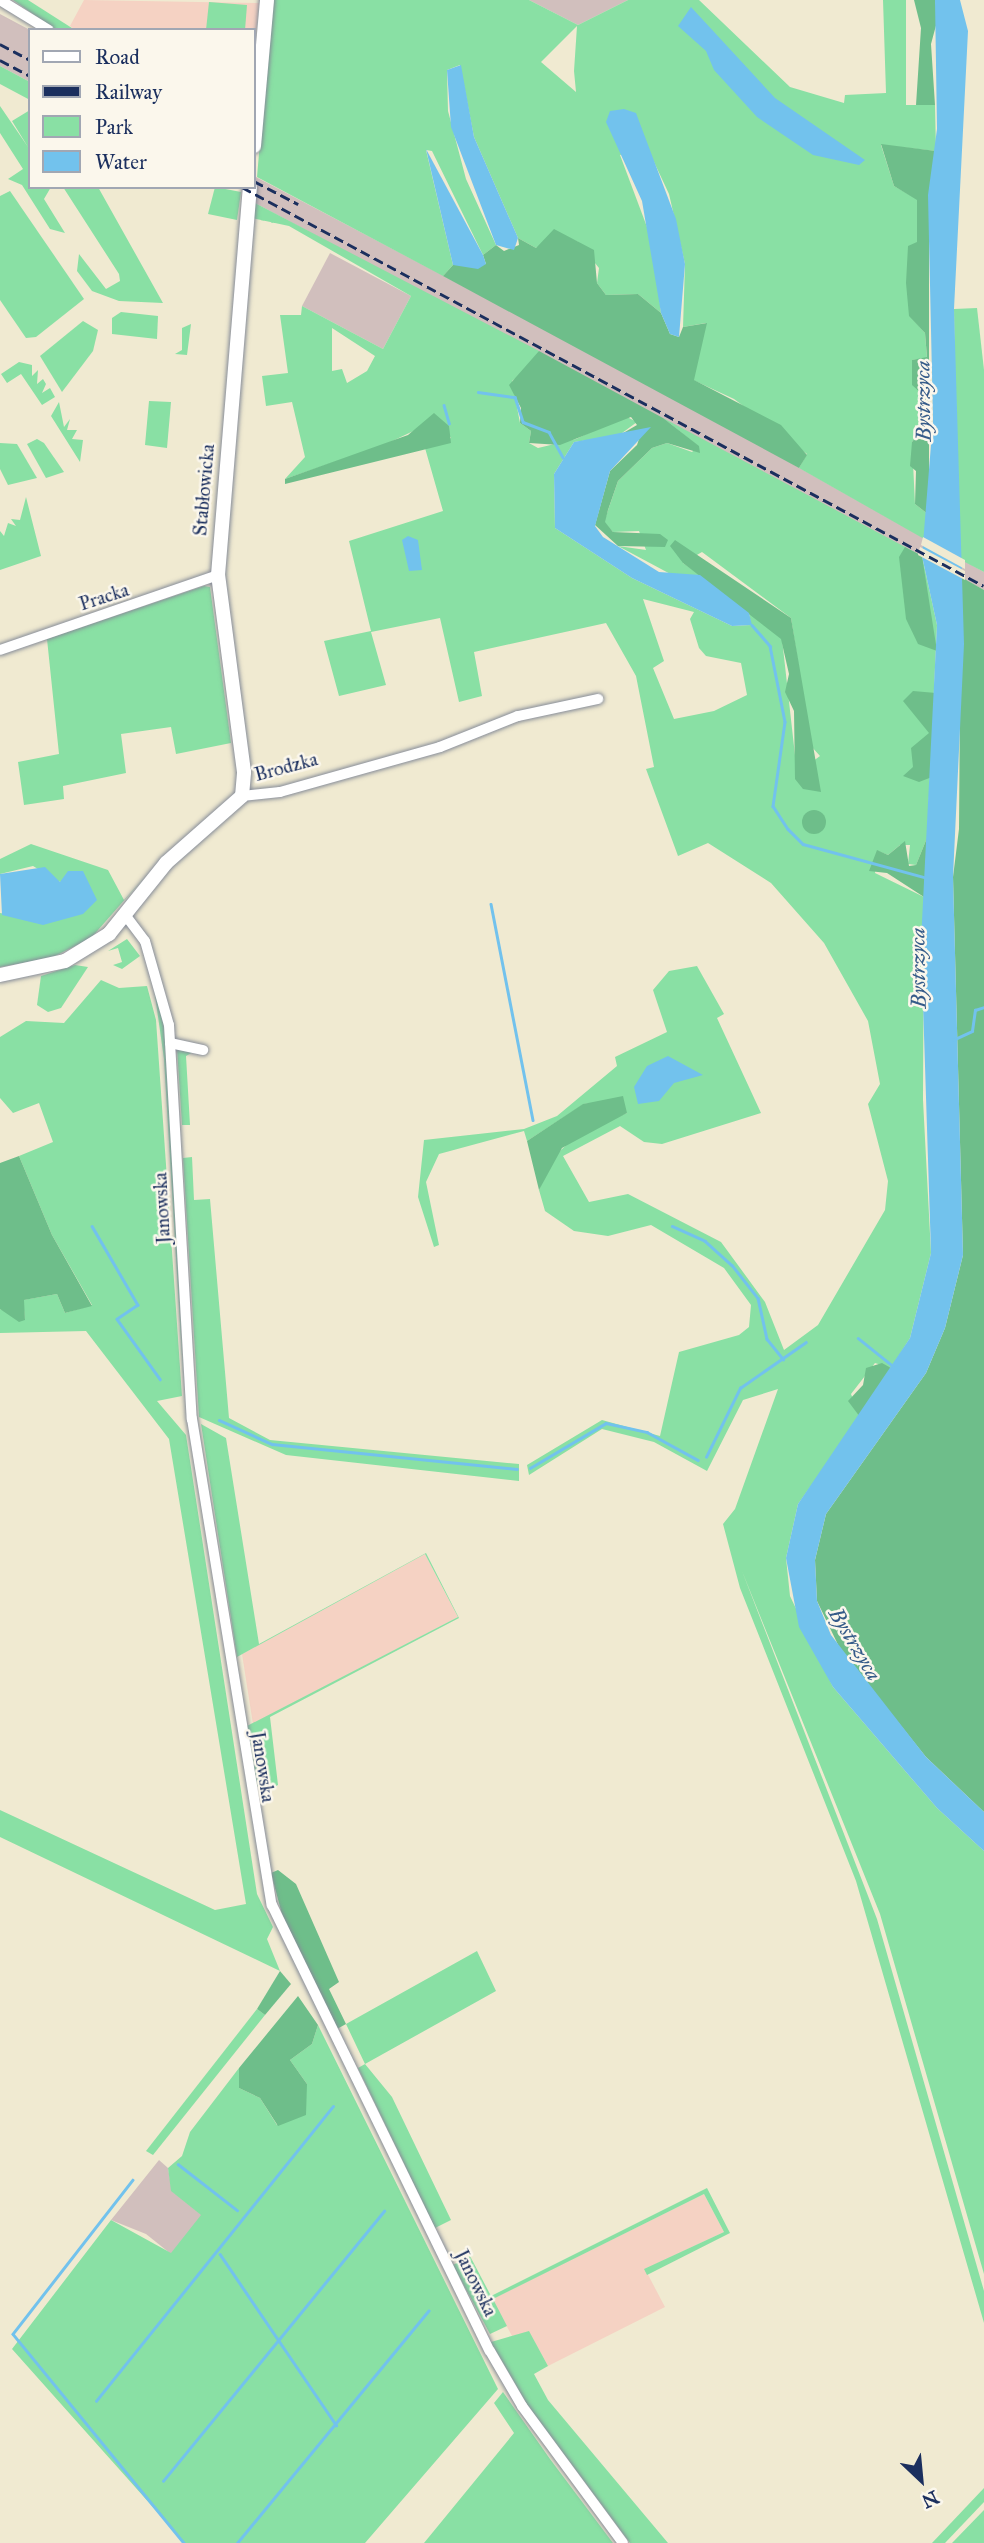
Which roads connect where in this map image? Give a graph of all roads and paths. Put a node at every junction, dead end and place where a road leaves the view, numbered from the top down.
1 (1, 0) edge
2 (267, 0) edge
3 (46, 28) edge
4 (256, 124) edge
5 (250, 189) edge
6 (218, 575) junction
7 (0, 650) edge
8 (598, 699) dead end
9 (242, 796) junction
10 (126, 916) junction
11 (0, 975) edge
12 (170, 1043) junction
13 (202, 1051) dead end
14 (623, 2543) edge

1 - 3 street
2 - 4 street
5 - 6 street, Stabłowicka
6 - 7 street, Pracka
6 - 9 street, Stabłowicka
8 - 9 street, Brodzka
9 - 10 street, Brodzka
10 - 11 street, Brodzka
10 - 12 street, Janowska
12 - 13 street
12 - 14 street, Janowska

